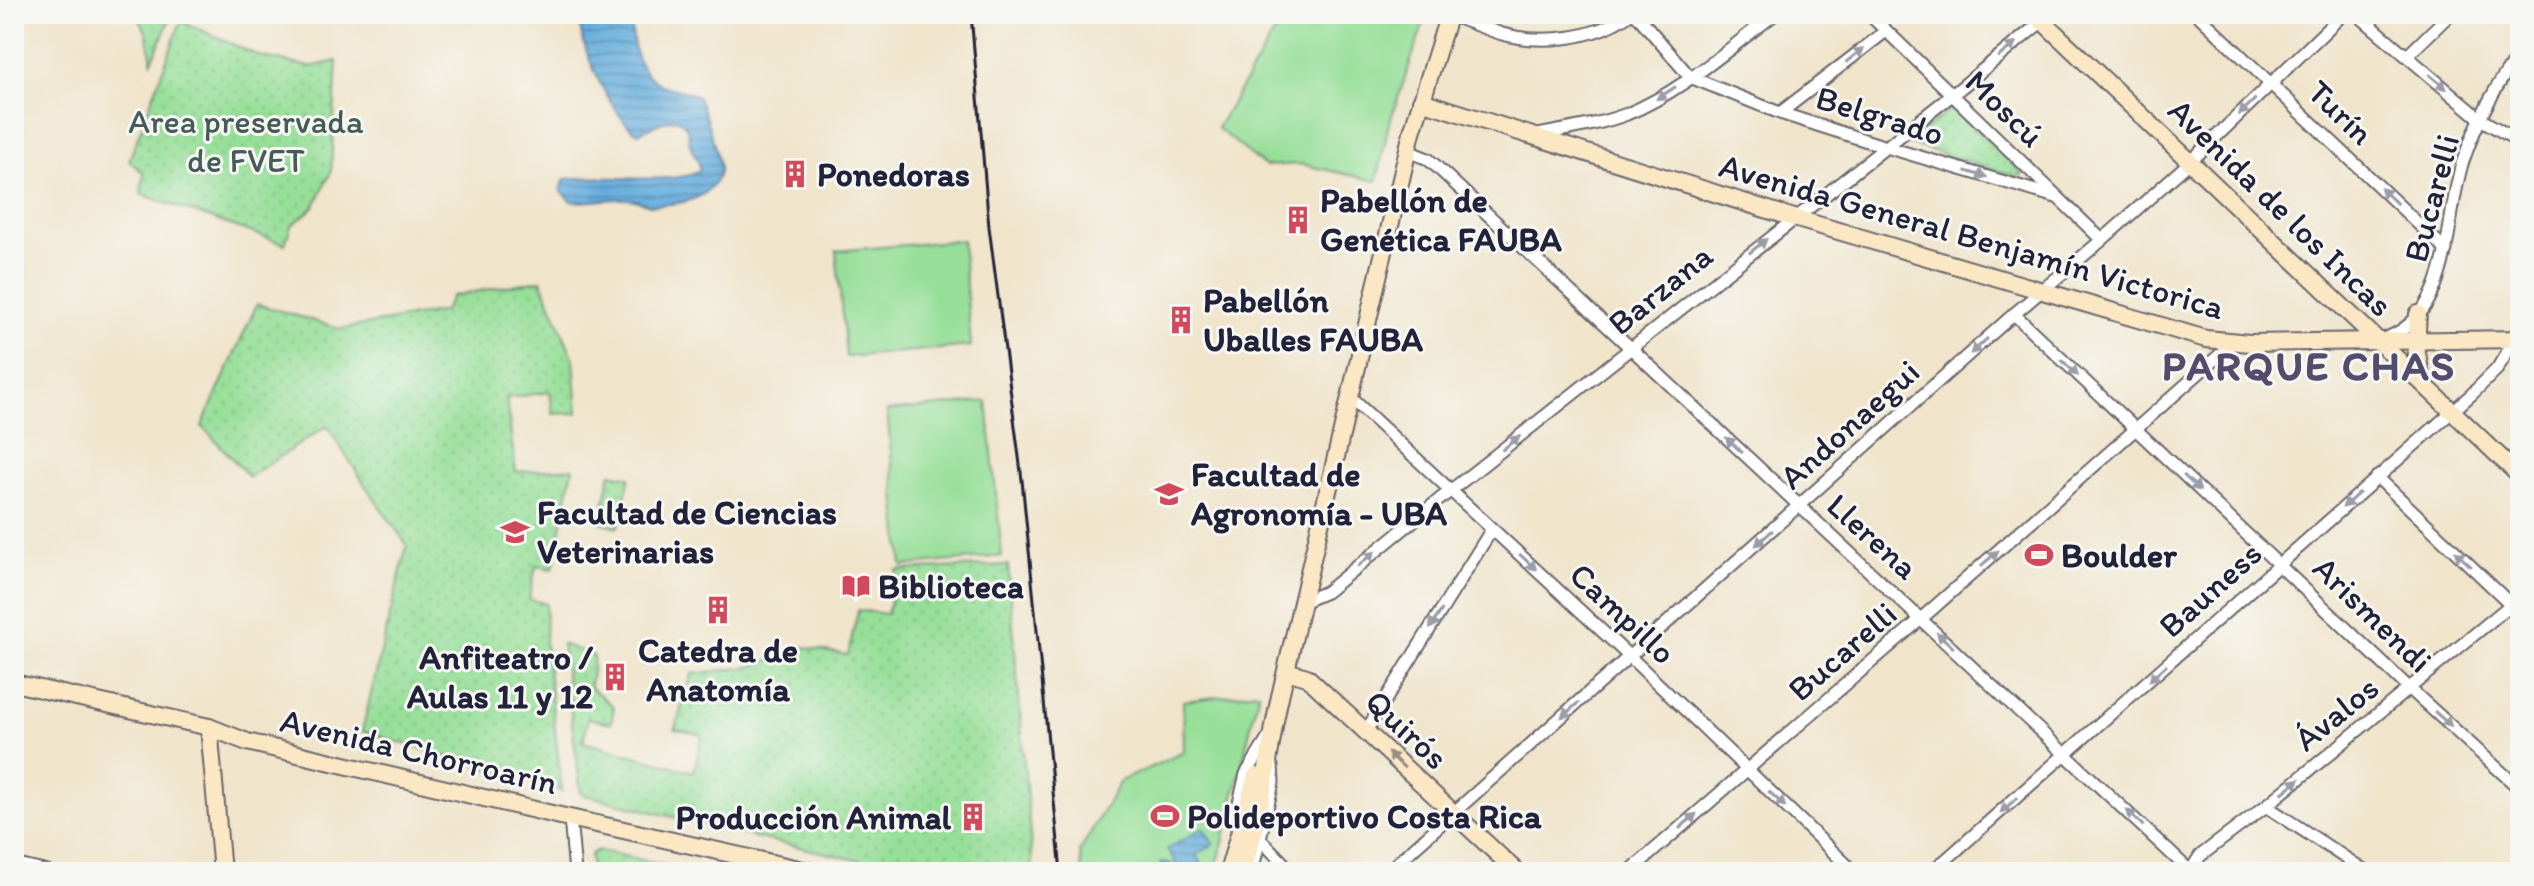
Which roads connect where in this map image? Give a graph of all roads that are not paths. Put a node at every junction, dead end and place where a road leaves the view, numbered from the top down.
1 (1449, 14) edge
2 (1629, 14) edge
3 (1636, 14) edge
4 (1775, 14) edge
5 (1869, 14) edge
6 (2197, 14) edge
7 (2343, 14) edge
8 (2357, 14) edge
9 (2450, 14) edge
10 (2043, 16) edge
11 (1886, 31) junction
12 (2520, 53) edge
13 (2407, 56) junction
14 (1690, 77) junction
15 (2271, 84) junction
16 (1952, 95) junction
17 (1421, 101) junction
18 (1780, 113) junction
19 (2482, 120) junction
20 (1530, 136) junction
21 (2520, 142) edge
22 (1886, 147) junction
23 (1408, 151) junction
24 (2190, 162) junction
25 (2056, 197) junction
26 (1794, 218) junction
27 (2102, 240) junction
28 (2446, 250) junction
29 (2042, 290) junction
30 (2342, 308) junction
31 (2014, 314) junction
32 (2418, 314) junction
33 (2518, 339) edge
34 (2416, 340) junction
35 (2378, 341) junction
36 (2327, 342) junction
37 (2233, 343) junction
38 (1631, 347) junction
39 (2423, 383) junction
40 (1351, 398) junction
41 (2452, 411) junction
42 (2135, 430) junction
43 (2520, 476) edge
44 (2377, 477) junction
45 (1450, 491) junction
46 (1799, 506) junction
47 (1492, 529) junction
48 (2280, 564) junction
49 (1302, 602) junction
50 (2517, 605) edge
51 (1922, 618) junction
52 (1630, 657) junction
53 (1286, 671) junction
54 (14, 683) edge
55 (2410, 689) junction
56 (209, 727) junction
57 (1366, 731) junction
58 (1271, 734) junction
59 (2068, 754) junction
60 (1747, 770) junction
61 (2520, 789) edge
62 (2266, 806) junction
63 (1453, 814) junction
64 (570, 818) junction
65 (1261, 840) junction
66 (14, 864) edge
67 (1936, 868) edge
68 (48, 872) edge
69 (222, 872) edge
70 (575, 872) edge
71 (812, 872) edge
72 (1220, 872) edge
73 (1228, 872) edge
74 (1241, 872) edge
75 (1252, 872) edge
76 (1292, 872) edge
77 (1387, 872) edge
78 (1517, 872) edge
79 (1629, 872) edge
80 (1854, 872) edge
81 (1956, 872) edge
82 (2190, 872) edge
83 (2367, 872) edge

1 - 2 street
1 - 17 main road
3 - 14 street
4 - 14 street
5 - 11 street, Moscú
6 - 15 street, Turín
7 - 15 street, Andonaegui
8 - 13 street
9 - 13 street
16 -> 10 street, Barzana
10 - 24 main road, Avenida de los Incas
11 - 16 street, Moscú
18 -> 11 street
12 - 19 street, Bucarelli
13 -> 19 street
14 - 18 street, Belgrado
14 -> 20 street
15 -> 24 street, Andonaegui
28 -> 15 street, Turín
16 - 22 street, Barzana
16 - 25 street, Moscú
17 - 20 main road, Avenida General Benjamín Victorica
17 - 23 main road
18 - 22 street, Belgrado
19 - 21 street
19 - 28 street, Bucarelli
20 - 26 main road, Avenida General Benjamín Victorica
22 -> 25 street, Belgrado
22 - 26 street, Barzana
23 - 38 street, Llerena
23 - 40 main road
24 - 27 street, Andonaegui
24 - 30 main road, Avenida de los Incas
25 - 27 street, Moscú
26 - 29 main road, Avenida General Benjamín Victorica
38 -> 26 street, Barzana
27 - 29 street, Andonaegui
28 - 32 street, Bucarelli
29 - 31 street, Andonaegui
29 - 37 main road, Avenida General Benjamín Victorica
30 - 35 main road, Avenida de los Incas
30 - 36 main road
31 -> 42 street, Arismendi
31 -> 46 street, Andonaegui
32 - 34 main road
32 - 35 street, Bucarelli
33 - 34 main road, Avenida General Benjamín Victorica
33 - 41 street, Bauness
34 - 35 main road, Avenida General Benjamín Victorica
34 - 39 main road
35 - 36 main road, Avenida General Benjamín Victorica
35 - 39 main road, Avenida de los Incas
36 - 37 main road, Avenida General Benjamín Victorica
37 - 42 street, Bucarelli
45 -> 38 street, Barzana
46 -> 38 street, Llerena
39 - 41 main road, Avenida de los Incas
40 - 45 street, Campillo
40 - 49 main road
41 - 43 main road, Avenida de los Incas
41 - 44 street, Bauness
42 -> 48 street, Arismendi
51 -> 42 street, Bucarelli
44 -> 48 street, Bauness
50 -> 44 street
45 - 47 street, Campillo
49 -> 45 street, Barzana
46 - 51 street, Llerena
46 -> 52 street, Andonaegui
47 -> 52 street, Campillo
47 -> 57 street
48 - 55 street, Arismendi
48 -> 59 street, Bauness
49 - 53 main road
50 - 55 street, Ávalos
59 -> 51 street, Llerena
51 - 60 street, Bucarelli
52 - 60 street, Campillo
52 -> 63 street, Andonaegui
53 - 57 main road, Quirós
53 - 58 main road
54 - 56 main road, Avenida Chorroarín
55 -> 61 street, Arismendi
62 -> 55 street, Ávalos
56 - 64 main road, Avenida Chorroarín
56 - 69 main road
63 -> 57 main road, Quirós
58 - 65 street
58 - 72 street
58 - 73 main road
58 - 74 main road
59 -> 67 street, Bauness
82 -> 59 street, Llerena
79 -> 60 street, Bucarelli
60 -> 80 street, Campillo
62 - 82 street, Ávalos
62 - 83 street
63 - 77 street, Andonaegui
63 - 78 main road, Quirós
64 - 70 street
64 - 71 main road, Avenida Chorroarín
65 - 75 street
65 - 76 street
66 - 68 street
67 - 81 street

